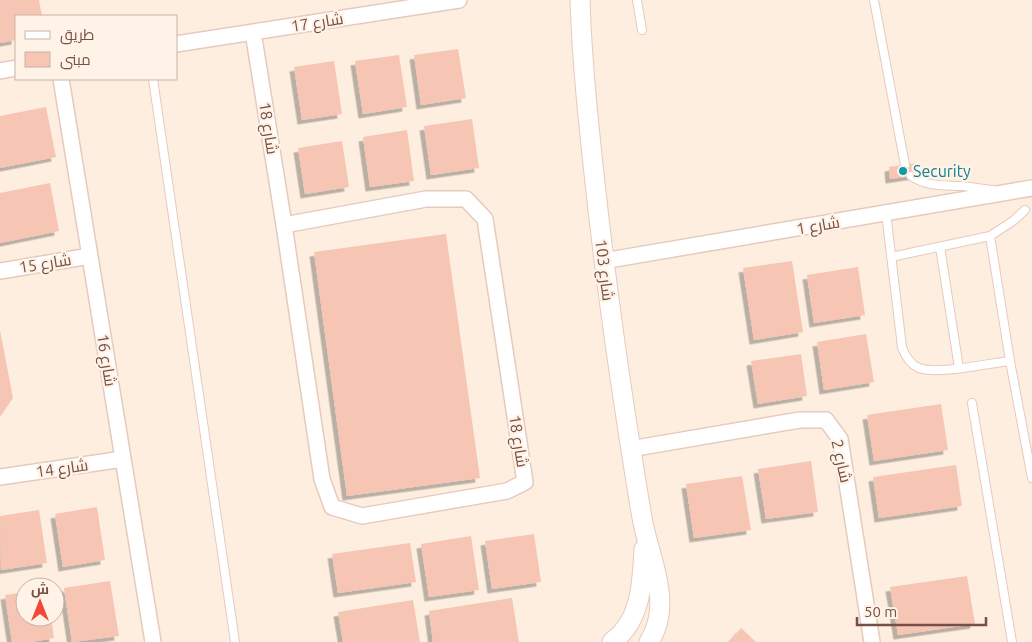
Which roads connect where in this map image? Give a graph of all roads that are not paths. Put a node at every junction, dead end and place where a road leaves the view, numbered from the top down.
1 (458, 0) edge
2 (580, 0) edge
3 (637, 0) edge
4 (874, 0) edge
5 (422, 3) edge
6 (642, 30) dead end
7 (253, 32) junction
8 (178, 44) edge
9 (15, 68) edge
10 (0, 71) edge
11 (61, 80) edge
12 (153, 80) edge
13 (905, 165) dead end
14 (911, 176) dead end
15 (1032, 188) edge
16 (1010, 192) junction
17 (1025, 210) dead end
18 (886, 213) junction
19 (284, 225) junction
20 (990, 236) junction
21 (940, 247) junction
22 (90, 256) junction
23 (891, 258) junction
24 (603, 261) junction
25 (0, 271) edge
26 (1010, 361) junction
27 (958, 368) junction
28 (972, 403) dead end
29 (630, 449) junction
30 (123, 459) junction
31 (0, 477) edge
32 (1032, 478) edge
33 (645, 537) junction
34 (154, 642) edge
35 (235, 642) edge
36 (612, 642) edge
37 (649, 642) edge
38 (872, 642) edge
39 (1012, 642) edge

1 - 5 street, شارع 17
2 - 24 street, شارع 103
3 - 6 lane
4 - 13 lane
5 - 7 street, شارع 17
7 - 8 street, شارع 17
7 - 19 street, شارع 18
9 - 10 street
11 - 22 street, شارع 16
12 - 35 lane
14 - 16 lane
15 - 16 street, شارع 1
16 - 18 street, شارع 1
17 - 20 lane
18 - 23 lane
18 - 24 street, شارع 1
19 - 19 street, شارع 18
20 - 21 lane
20 - 26 lane
21 - 23 lane
21 - 27 lane
22 - 25 street, شارع 15
22 - 30 street, شارع 16
23 - 27 lane
24 - 29 street, شارع 103
26 - 27 lane
26 - 32 lane
28 - 39 lane
29 - 33 street, شارع 103
29 - 38 street, شارع 2
30 - 31 street, شارع 14
30 - 34 street, شارع 16
33 - 36 street, شارع 103
33 - 37 street, شارع 103

